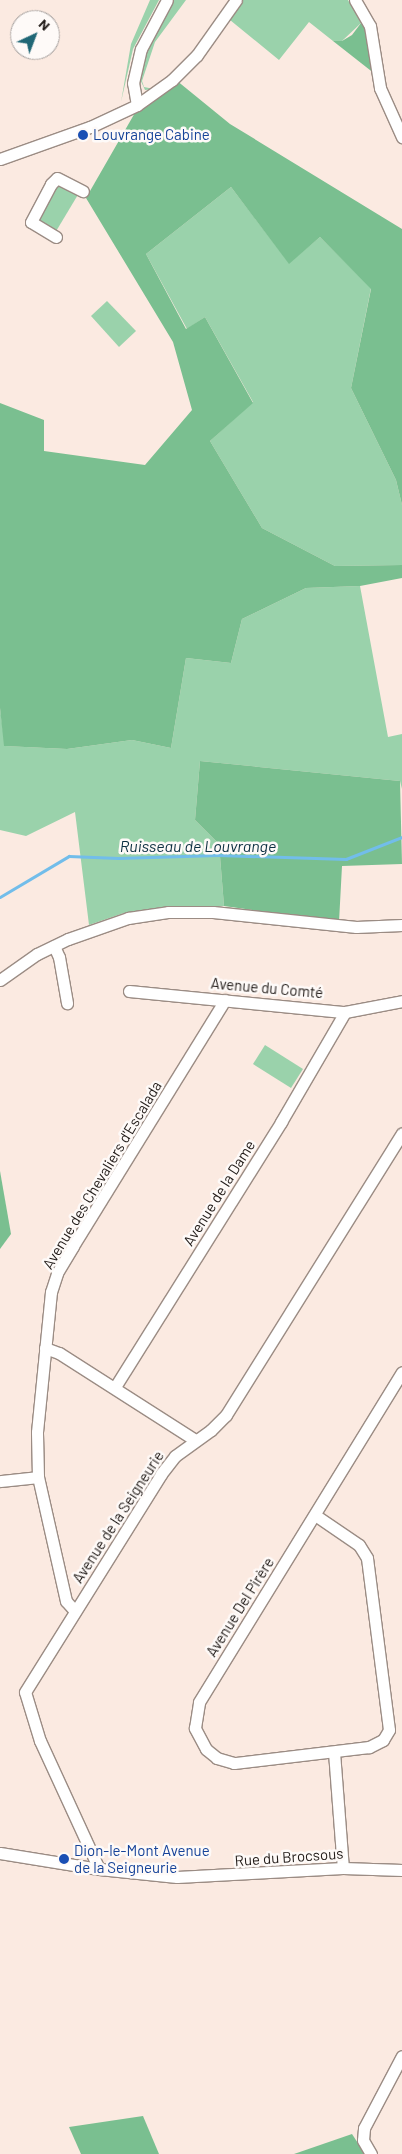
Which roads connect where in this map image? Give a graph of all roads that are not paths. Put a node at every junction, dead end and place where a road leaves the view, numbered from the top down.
1 (167, 0) edge
2 (236, 0) edge
3 (355, 0) edge
4 (137, 105) junction
5 (402, 136) edge
6 (0, 159) edge
7 (83, 191) dead end
8 (56, 237) dead end
9 (402, 925) edge
10 (54, 946) junction
11 (0, 980) edge
12 (130, 991) dead end
13 (225, 1000) junction
14 (402, 1001) edge
15 (67, 1003) dead end
16 (346, 1012) junction
17 (402, 1133) edge
18 (45, 1348) junction
19 (402, 1372) edge
20 (115, 1388) junction
21 (195, 1440) junction
22 (38, 1477) junction
23 (0, 1481) edge
24 (315, 1515) junction
25 (75, 1611) junction
26 (334, 1752) junction
27 (0, 1852) edge
28 (343, 1868) junction
29 (99, 1869) junction
30 (402, 1870) edge
31 (402, 2056) edge
32 (371, 2154) edge

1 - 4 street
2 - 4 street
3 - 5 street
4 - 6 street
7 - 8 street
9 - 10 street
10 - 11 street
10 - 15 street
12 - 13 street, Avenue du Comté
13 - 16 street, Avenue du Comté
13 - 18 street, Avenue des Chevaliers d'Escalada
14 - 16 street, Avenue du Comté
16 - 20 street, Avenue de la Dame
17 - 21 street, Avenue de la Seigneurie
18 - 20 street
18 - 22 street, Avenue des Chevaliers d'Escalada
19 - 24 street, Avenue Del Pirère
20 - 21 street
21 - 25 street, Avenue de la Seigneurie
22 - 23 street
22 - 25 street, Avenue des Chevaliers d'Escalada
24 - 26 street, Avenue Del Pirère
24 - 26 street, Avenue Del Pirère
25 - 29 street, Avenue de la Seigneurie
26 - 28 street
27 - 29 street, Rue du Brocsous
28 - 29 street, Rue du Brocsous
28 - 30 street, Rue du Brocsous
31 - 32 street

